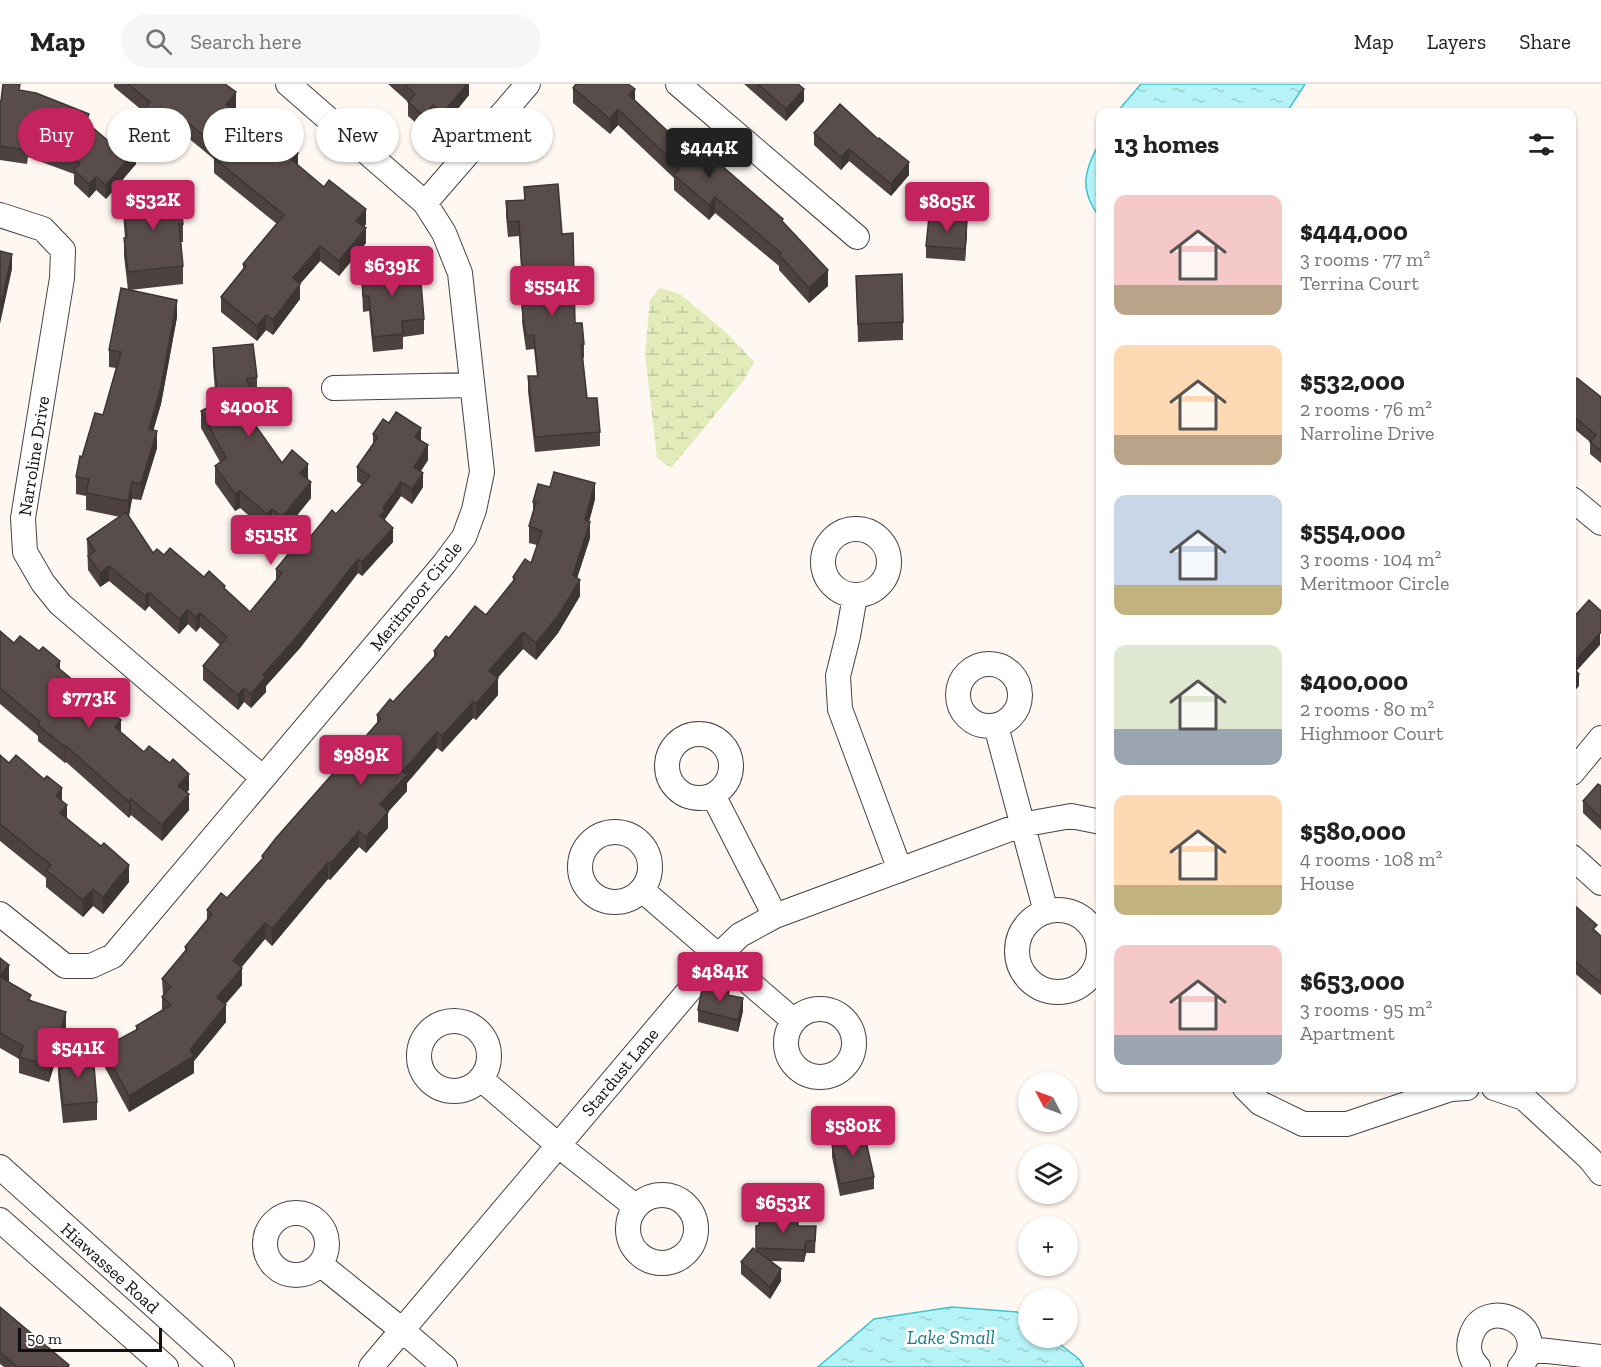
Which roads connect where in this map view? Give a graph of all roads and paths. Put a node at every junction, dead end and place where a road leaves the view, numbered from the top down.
1 (288, 84) edge
2 (528, 84) edge
3 (678, 84) edge
4 (424, 203) junction
5 (0, 215) edge
6 (856, 237) dead end
7 (471, 386) junction
8 (334, 388) dead end
9 (1576, 502) edge
10 (1601, 523) edge
11 (855, 596) dead end
12 (996, 726) dead end
13 (1601, 738) edge
14 (1576, 768) edge
15 (263, 778) junction
16 (714, 795) dead end
17 (1096, 821) edge
18 (1021, 825) junction
19 (1576, 861) edge
20 (900, 870) junction
21 (1601, 883) edge
22 (642, 890) dead end
23 (1046, 912) dead end
24 (0, 914) edge
25 (776, 916) junction
26 (719, 955) junction
27 (794, 1021) dead end
28 (481, 1079) dead end
29 (1249, 1092) edge
30 (1442, 1092) edge
31 (1506, 1092) edge
32 (558, 1145) junction
33 (0, 1167) edge
34 (1601, 1173) edge
35 (636, 1207) dead end
36 (0, 1220) edge
37 (320, 1264) dead end
38 (402, 1330) junction
39 (1601, 1357) edge
40 (1525, 1358) edge
41 (166, 1367) edge
42 (222, 1367) edge
43 (371, 1367) edge
44 (445, 1367) edge
45 (1478, 1367) edge

1 - 4 street, Meritmoor Circle
2 - 4 street
3 - 6 street
4 - 7 street, Meritmoor Circle
5 - 15 street, Narroline Drive
7 - 8 street
7 - 15 street, Meritmoor Circle
9 - 10 street
11 - 20 street
12 - 18 street
13 - 14 street
15 - 24 street, Meritmoor Circle
16 - 25 street
17 - 18 street, Stardust Lane
18 - 20 street, Stardust Lane
18 - 23 street
19 - 21 street
20 - 25 street, Stardust Lane
22 - 26 street
25 - 26 street, Stardust Lane
26 - 27 street
26 - 32 street, Stardust Lane
28 - 32 street
29 - 30 street
31 - 34 street
32 - 35 street
32 - 38 street, Stardust Lane
33 - 42 street, Hiawassee Road
36 - 41 street, Hiawassee Road
37 - 38 street
38 - 43 street, Stardust Lane
38 - 44 street
39 - 40 street
40 - 45 street

